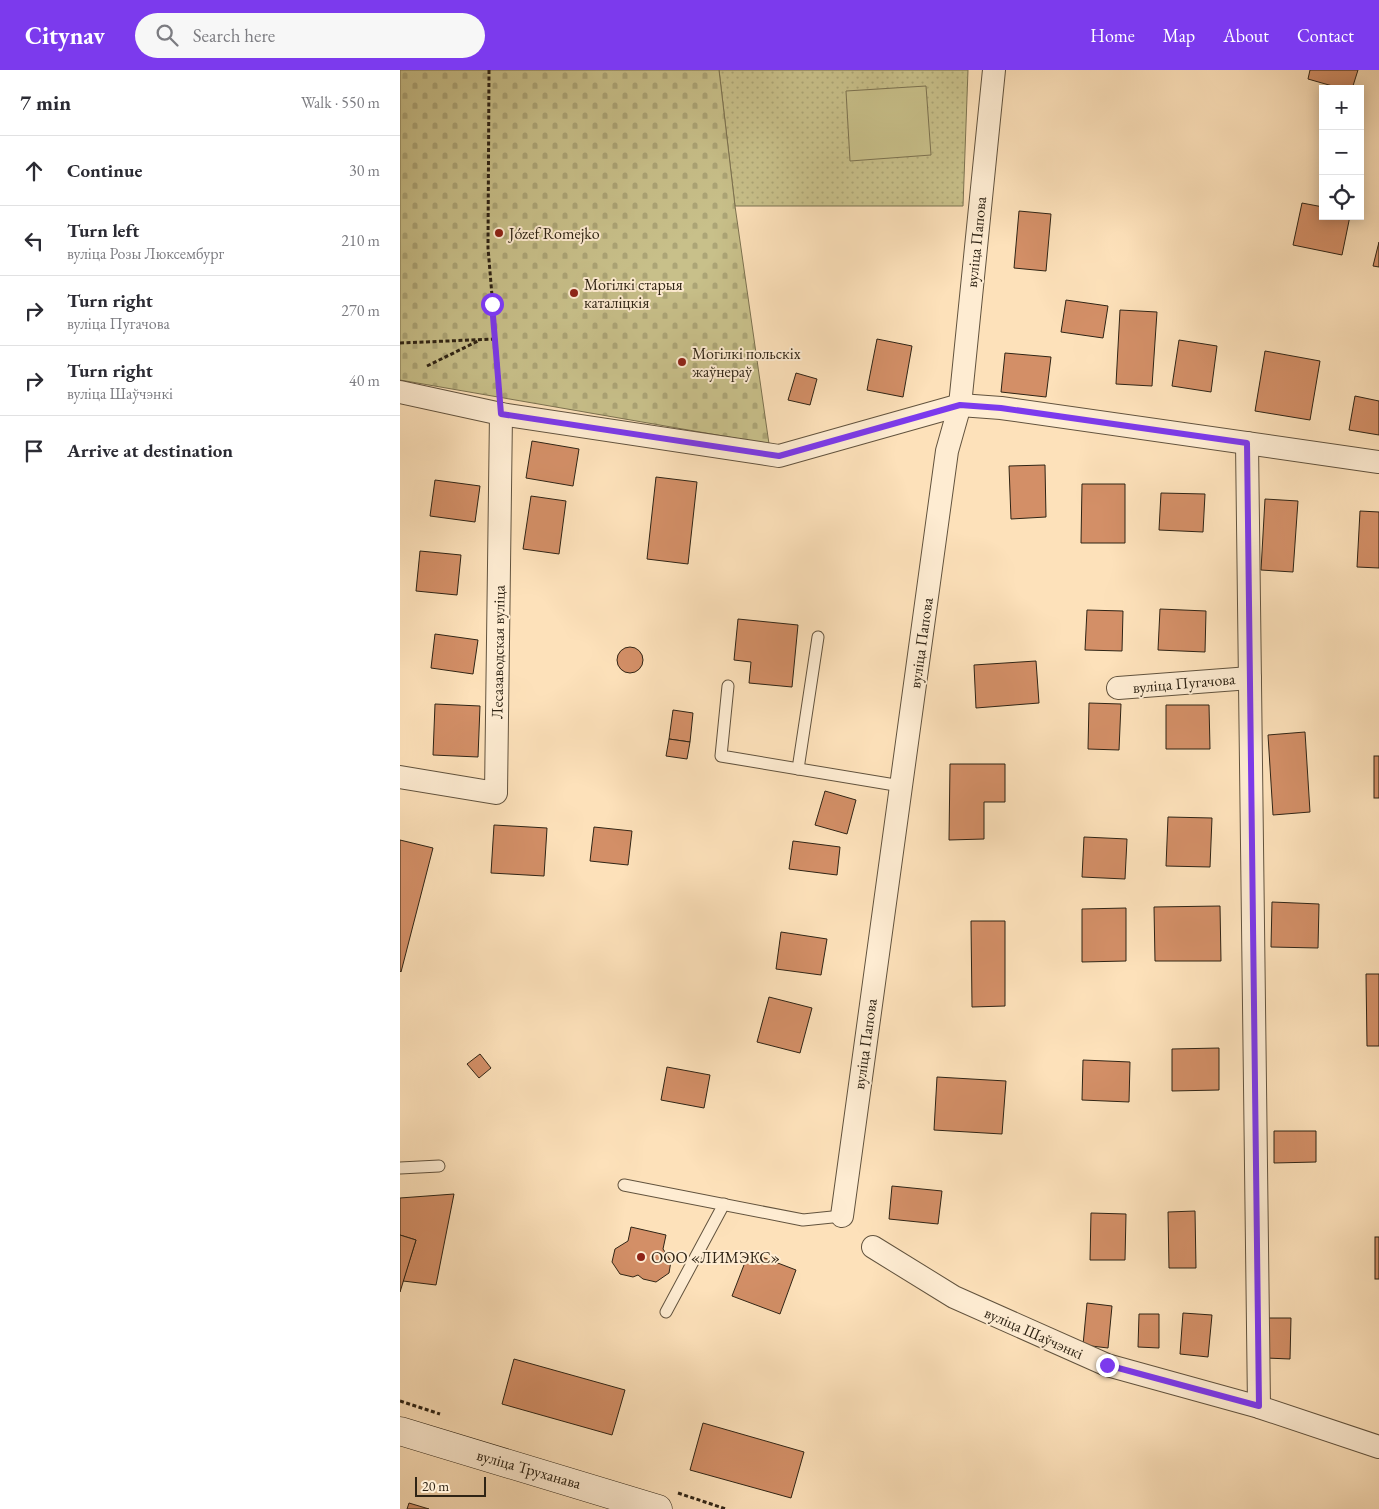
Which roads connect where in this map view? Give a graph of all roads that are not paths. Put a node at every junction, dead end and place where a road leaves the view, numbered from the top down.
1 (994, 70) edge
2 (400, 392) edge
3 (960, 405) junction
4 (501, 414) junction
5 (1247, 443) junction
6 (1379, 462) edge
7 (818, 637) dead end
8 (1250, 678) junction
9 (728, 686) dead end
10 (1118, 688) dead end
11 (798, 769) junction
12 (400, 777) edge
13 (901, 786) junction
14 (439, 1166) dead end
15 (400, 1168) edge
16 (624, 1185) dead end
17 (724, 1204) junction
18 (842, 1216) joint
19 (873, 1247) dead end
20 (666, 1312) dead end
21 (1259, 1406) junction
22 (400, 1431) edge
23 (1379, 1447) edge
24 (658, 1509) edge

1 - 3 street, вуліца Папова
2 - 4 street
3 - 4 street
3 - 5 street
3 - 13 street, вуліца Папова
4 - 12 street, Лесазаводская вуліца
5 - 6 street
5 - 8 street, вуліца Пугачова
7 - 11 lane
8 - 10 street, вуліца Пугачова
8 - 21 street, вуліца Пугачова
9 - 11 lane
11 - 13 lane
13 - 18 street, вуліца Папова
14 - 15 lane
16 - 17 lane
17 - 18 lane
17 - 20 lane
19 - 21 street, вуліца Шаўчэнкі
21 - 23 street, вуліца Шаўчэнкі
22 - 24 main road, вуліца Труханава

